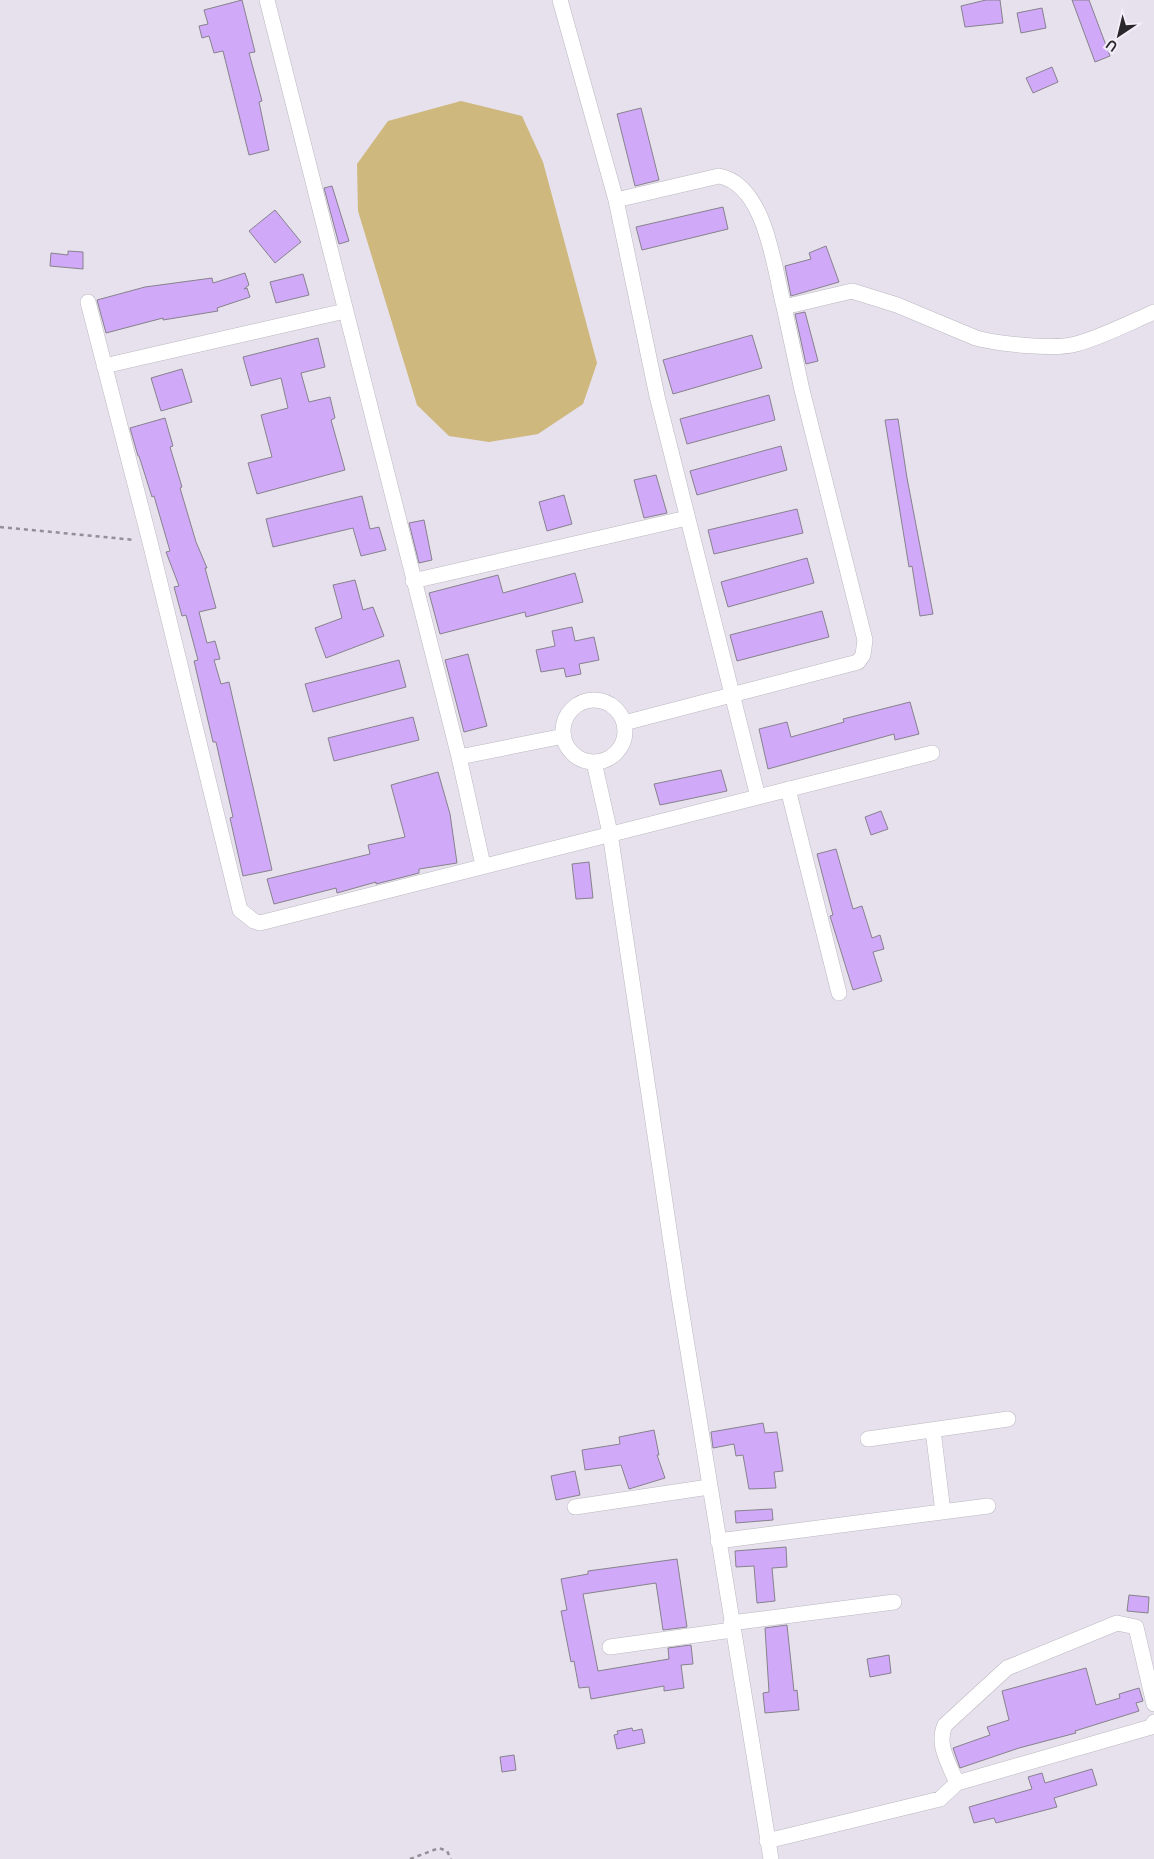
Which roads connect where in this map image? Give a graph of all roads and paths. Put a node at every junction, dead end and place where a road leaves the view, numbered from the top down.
1 (268, 0) edge
2 (560, 0) edge
3 (616, 200) junction
4 (88, 302) dead end
5 (784, 307) junction
6 (345, 312) junction
7 (1154, 312) edge
8 (104, 366) junction
9 (687, 518) junction
10 (0, 527) edge
11 (149, 538) junction
12 (413, 581) junction
13 (733, 695) junction
14 (624, 723) junction
15 (564, 736) junction
16 (932, 753) dead end
17 (459, 757) junction
18 (594, 762) junction
19 (788, 789) junction
20 (758, 797) junction
21 (610, 833) junction
22 (483, 865) junction
23 (839, 994) dead end
24 (1008, 1419) dead end
25 (933, 1430) junction
26 (868, 1439) dead end
27 (710, 1487) junction
28 (988, 1506) dead end
29 (575, 1507) dead end
30 (943, 1512) junction
31 (718, 1541) junction
32 (894, 1602) dead end
33 (732, 1627) junction
34 (610, 1646) dead end
35 (1154, 1704) edge
36 (1154, 1722) edge
37 (957, 1783) junction
38 (768, 1841) junction
39 (410, 1859) edge
40 (451, 1859) edge
41 (770, 1859) edge

1 - 6 street
2 - 3 street
3 - 5 street
3 - 9 street
4 - 8 street
5 - 7 street
5 - 13 street
6 - 8 street
6 - 12 street
8 - 11 street
9 - 12 street
9 - 13 street
10 - 11 path
11 - 22 street
12 - 17 street
13 - 14 street
13 - 20 street
14 - 15 street
14 - 18 street
15 - 17 street
15 - 18 street
16 - 19 street
17 - 22 street
18 - 21 street
19 - 20 street
19 - 23 street
20 - 21 street
21 - 22 street
21 - 27 street
24 - 25 street
25 - 26 street
25 - 30 street
27 - 29 street
27 - 31 street
28 - 30 street
30 - 31 street
31 - 33 street
32 - 33 street
33 - 34 street
33 - 38 street
35 - 37 street
36 - 37 street
37 - 38 street
38 - 41 street
39 - 40 path

